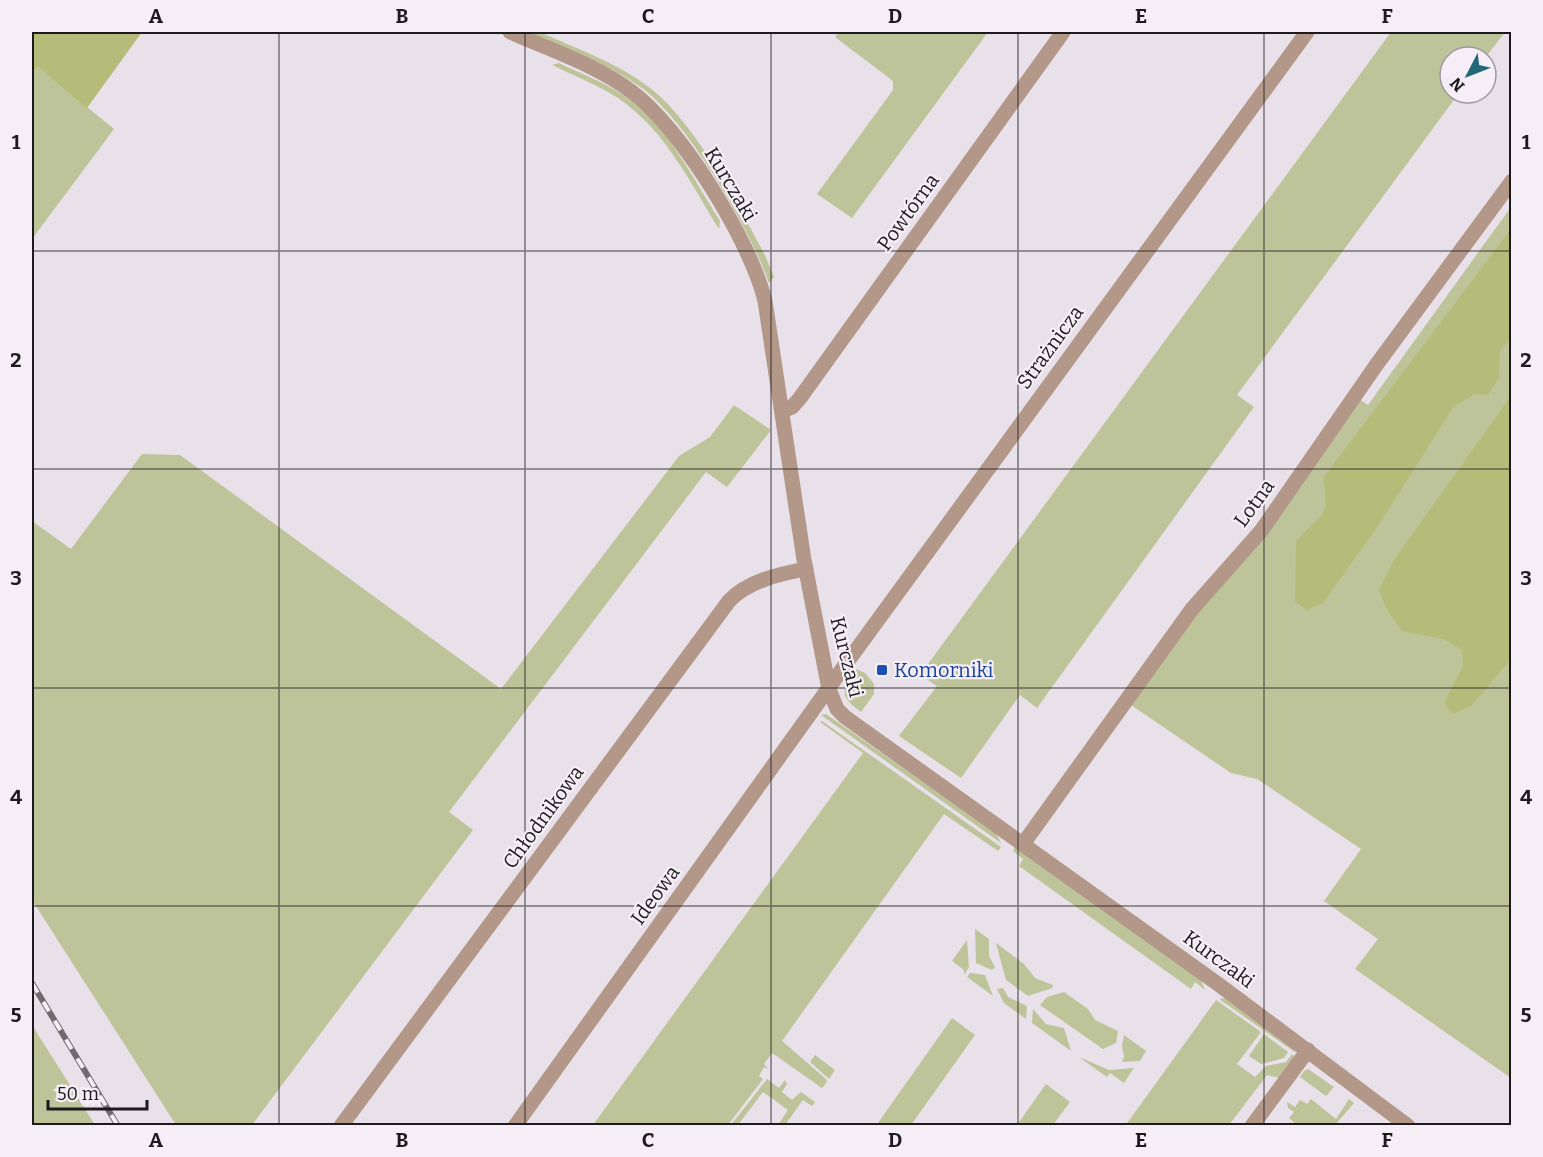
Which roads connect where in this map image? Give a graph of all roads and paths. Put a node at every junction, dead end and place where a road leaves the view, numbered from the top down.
1 (510, 32) edge
2 (1063, 32) edge
3 (1307, 32) edge
4 (1512, 181) edge
5 (782, 411) junction
6 (806, 569) junction
7 (829, 689) junction
8 (1023, 844) junction
9 (1308, 1050) junction
10 (341, 1125) edge
11 (515, 1125) edge
12 (1252, 1125) edge
13 (1408, 1125) edge

1 - 5 street, Kurczaki
2 - 5 street, Powtórna
3 - 7 street, Strażnicza
4 - 8 street, Lotna
5 - 6 street, Kurczaki
6 - 7 street, Kurczaki
6 - 10 street, Chłodnikowa
7 - 8 street, Kurczaki
7 - 11 street, Ideowa
8 - 9 street, Kurczaki
9 - 12 street
9 - 13 street, Kurczaki

